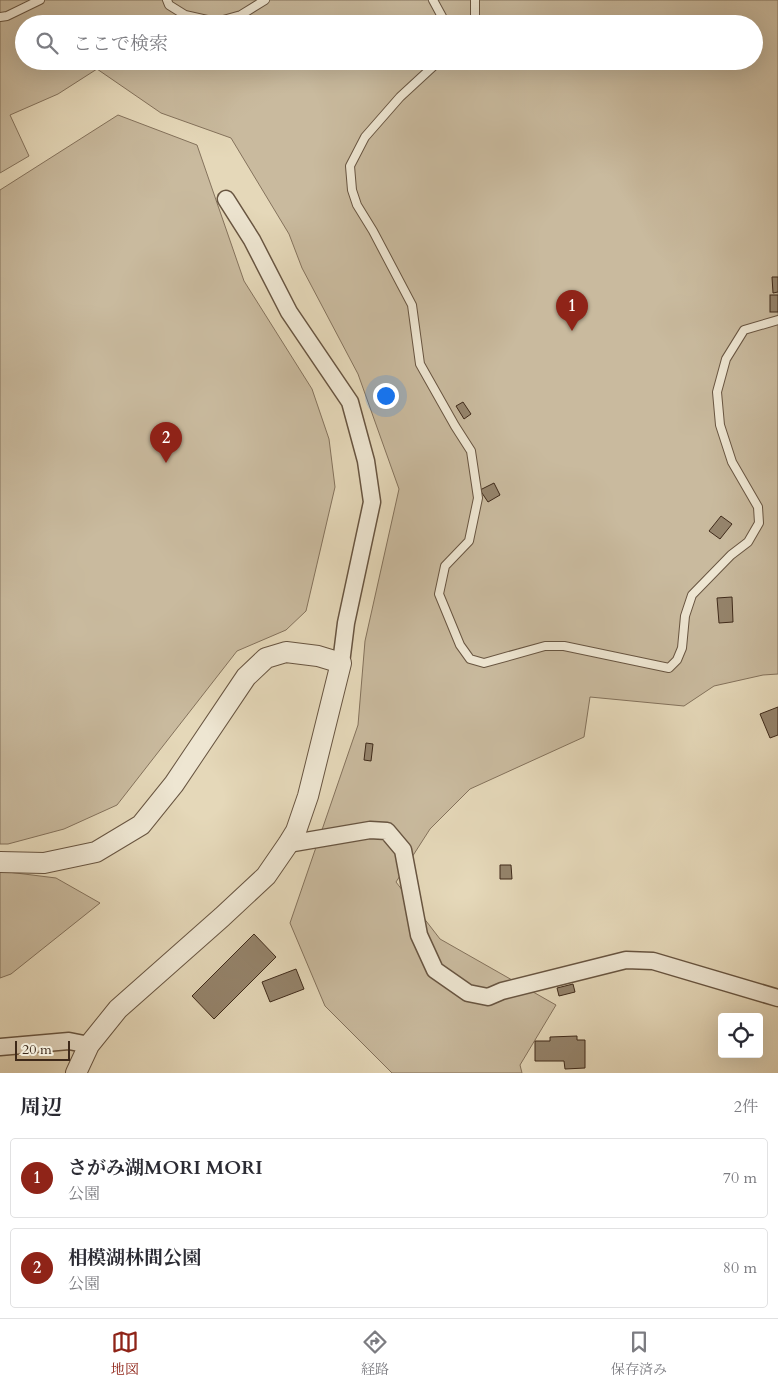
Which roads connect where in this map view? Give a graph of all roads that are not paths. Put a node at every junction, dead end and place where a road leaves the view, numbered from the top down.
1 (40, 0) edge
2 (167, 0) edge
3 (265, 0) edge
4 (432, 0) edge
5 (475, 0) edge
6 (185, 15) edge
7 (241, 15) edge
8 (441, 15) edge
9 (475, 15) edge
10 (0, 17) edge
11 (429, 70) edge
12 (226, 198) dead end
13 (778, 320) edge
14 (341, 663) junction
15 (288, 844) junction
16 (0, 862) edge
17 (778, 998) edge
18 (89, 1045) junction
19 (0, 1047) edge
20 (76, 1073) edge

1 - 10 lane
2 - 6 lane
3 - 7 lane
4 - 8 lane
5 - 9 lane
11 - 13 lane
12 - 14 street
14 - 15 street
14 - 16 street
15 - 17 street
15 - 18 street
18 - 19 street
18 - 20 street

